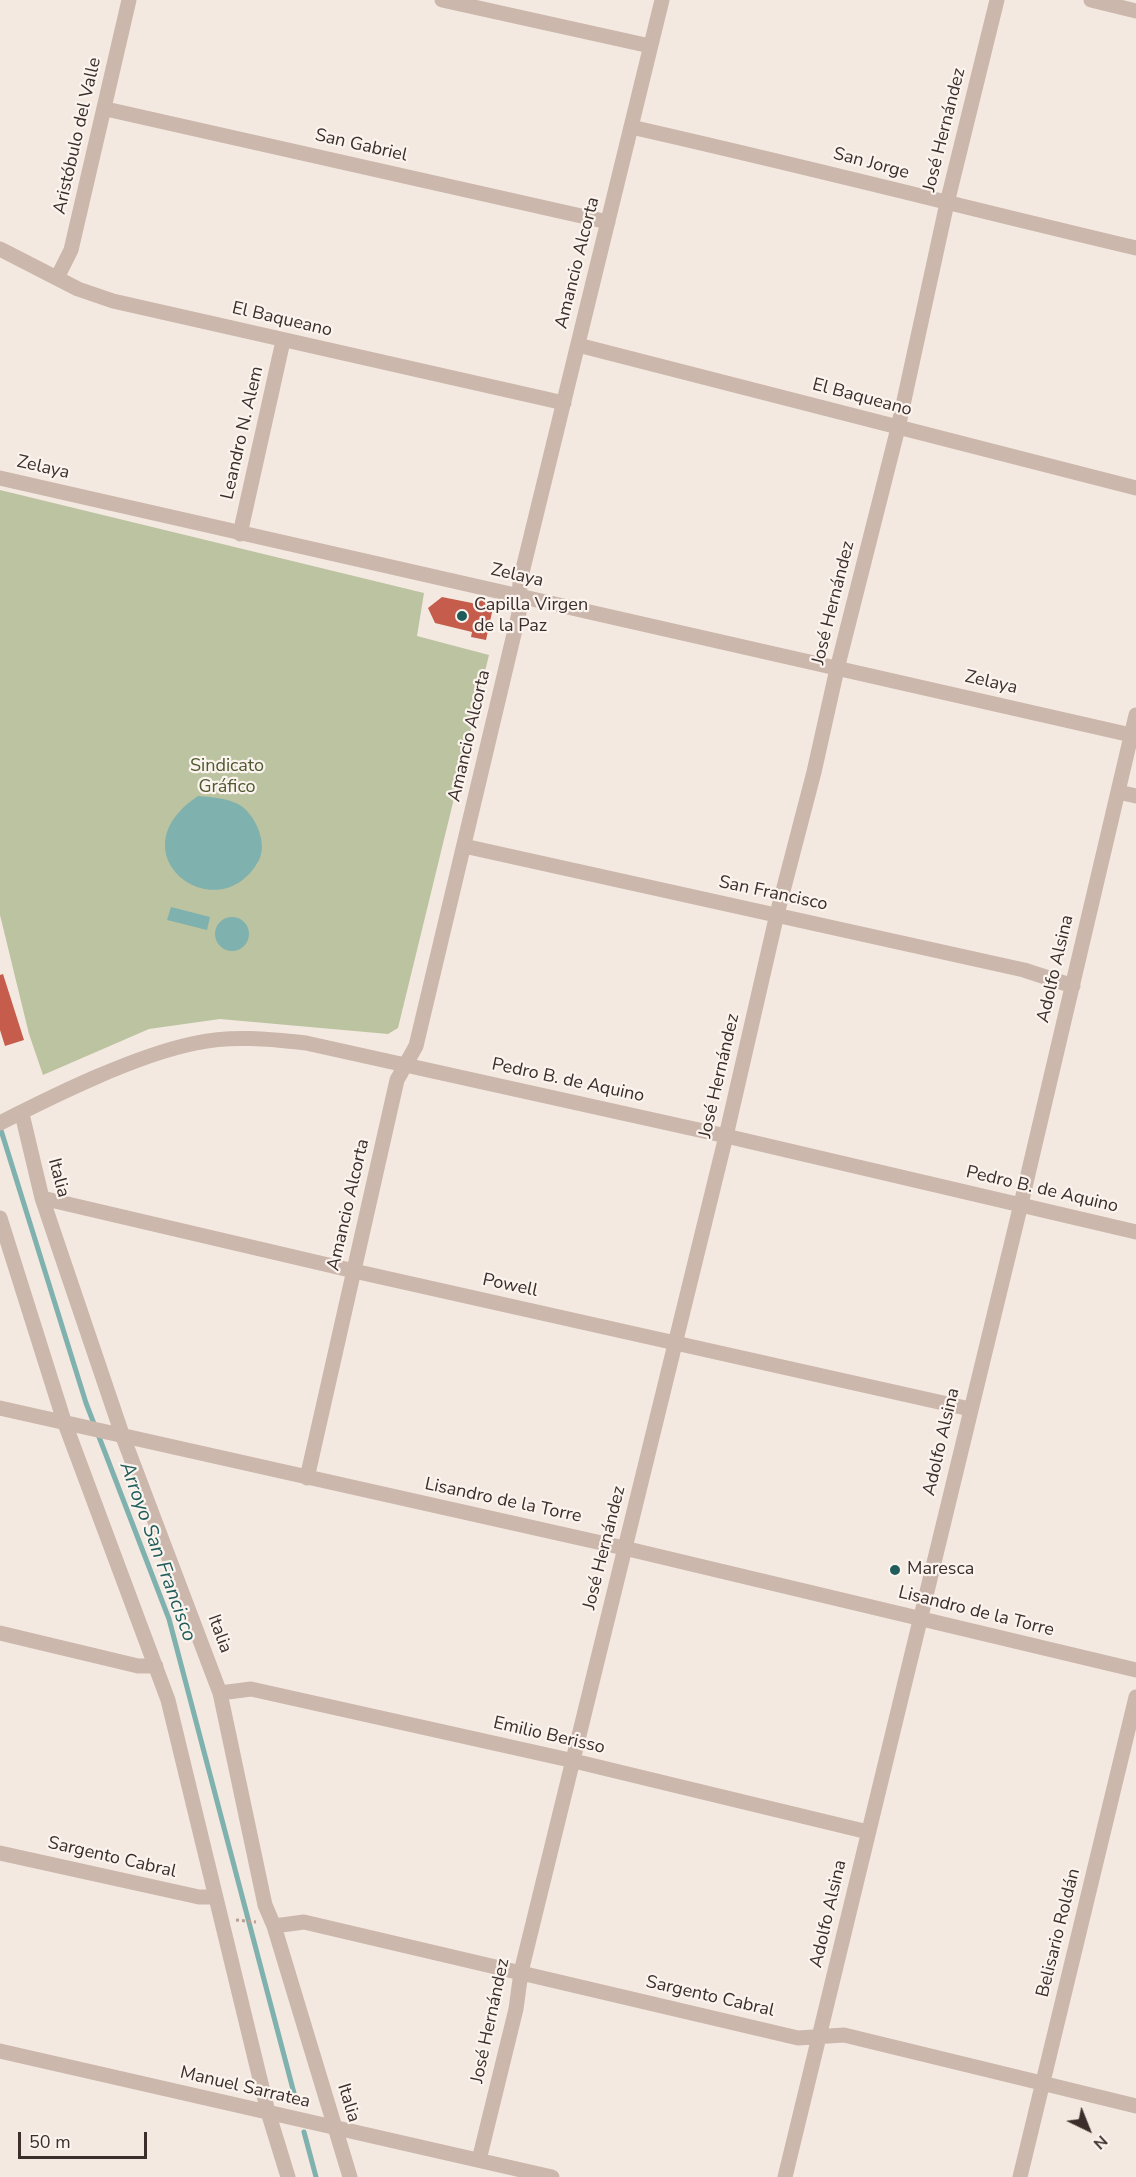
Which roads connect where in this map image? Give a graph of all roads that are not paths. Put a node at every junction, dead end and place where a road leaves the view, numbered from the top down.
1 (129, 0) edge
2 (442, 0) edge
3 (662, 0) edge
4 (997, 0) edge
5 (1091, 0) edge
6 (1136, 11) edge
7 (650, 46) junction
8 (106, 109) junction
9 (631, 127) junction
10 (947, 203) junction
11 (608, 222) junction
12 (1136, 248) edge
13 (0, 249) edge
14 (57, 278) junction
15 (284, 341) junction
16 (578, 345) junction
17 (564, 404) junction
18 (898, 428) junction
19 (0, 478) edge
20 (1136, 488) edge
21 (240, 534) junction
22 (520, 596) junction
23 (837, 669) junction
24 (1136, 715) edge
25 (1131, 735) junction
26 (1118, 792) junction
27 (1136, 796) edge
28 (464, 846) junction
29 (777, 914) junction
30 (1073, 986) junction
31 (404, 1065) junction
32 (10, 1119) edge
33 (726, 1136) junction
34 (42, 1198) junction
35 (1021, 1204) junction
36 (0, 1218) edge
37 (1136, 1232) edge
38 (354, 1271) junction
39 (676, 1342) junction
40 (0, 1408) edge
41 (969, 1410) junction
42 (72, 1423) junction
43 (116, 1434) junction
44 (307, 1478) junction
45 (624, 1548) junction
46 (921, 1618) junction
47 (0, 1633) edge
48 (156, 1666) junction
49 (1136, 1670) edge
50 (220, 1693) junction
51 (1136, 1697) edge
52 (574, 1761) junction
53 (868, 1832) junction
54 (0, 1853) edge
55 (216, 1897) junction
56 (268, 1924) junction
57 (521, 1972) junction
58 (819, 2037) junction
59 (0, 2051) edge
60 (1043, 2084) junction
61 (1136, 2106) edge
62 (274, 2114) junction
63 (335, 2127) junction
64 (479, 2160) junction
65 (288, 2177) edge
66 (350, 2177) edge
67 (552, 2177) edge
68 (785, 2177) edge
69 (1020, 2177) edge

1 - 8 street, Aristóbulo del Valle
2 - 7 street
3 - 7 street, Amancio Alcorta
4 - 10 street, José Hernández
5 - 6 street
7 - 9 street, Amancio Alcorta
8 - 11 street, San Gabriel
8 - 14 street, Aristóbulo del Valle
9 - 10 street, San Jorge
9 - 11 street, Amancio Alcorta
10 - 12 street, San Jorge
10 - 18 street, José Hernández
11 - 16 street, Amancio Alcorta
13 - 14 street, El Baqueano
14 - 15 street, El Baqueano
15 - 17 street, El Baqueano
15 - 21 street, Leandro N. Alem
16 - 17 street, Amancio Alcorta
16 - 18 street, El Baqueano
17 - 22 street, Amancio Alcorta
18 - 20 street, El Baqueano
18 - 23 street, José Hernández
19 - 21 street, Zelaya
21 - 22 street, Zelaya
22 - 23 street, Zelaya
22 - 28 street, Amancio Alcorta
23 - 25 street, Zelaya
23 - 29 street, José Hernández
24 - 25 street, Adolfo Alsina
25 - 26 street, Adolfo Alsina
26 - 27 street
26 - 30 street, Adolfo Alsina
28 - 29 street, San Francisco
28 - 31 street, Amancio Alcorta
29 - 30 street, San Francisco
29 - 33 street, José Hernández
30 - 35 street, Adolfo Alsina
31 - 32 street, Pedro B. de Aquino
31 - 33 street, Pedro B. de Aquino
31 - 38 street, Amancio Alcorta
32 - 34 street, Italia
33 - 35 street, Pedro B. de Aquino
33 - 39 street, José Hernández
34 - 38 street, Powell
34 - 43 street, Italia
35 - 37 street, Pedro B. de Aquino
35 - 41 street, Adolfo Alsina
36 - 42 street
38 - 39 street, Powell
38 - 44 street, Amancio Alcorta
39 - 41 street, Powell
39 - 45 street, José Hernández
40 - 42 street, Lisandro de la Torre
41 - 46 street, Adolfo Alsina
42 - 43 street, Lisandro de la Torre
42 - 48 street
43 - 44 street, Lisandro de la Torre
43 - 50 street, Italia
44 - 45 street, Lisandro de la Torre
45 - 46 street, Lisandro de la Torre
45 - 52 street, José Hernández
46 - 49 street, Lisandro de la Torre
46 - 53 street, Adolfo Alsina
47 - 48 street
48 - 55 street
50 - 52 street, Emilio Berisso
50 - 56 street, Italia
51 - 60 street, Belisario Roldán
52 - 53 street, Emilio Berisso
52 - 57 street, José Hernández
53 - 58 street, Adolfo Alsina
54 - 55 street, Sargento Cabral
55 - 62 street
56 - 57 street, Sargento Cabral
56 - 63 street, Italia
57 - 58 street, Sargento Cabral
57 - 64 street, José Hernández
58 - 60 street, Sargento Cabral
58 - 68 street, Adolfo Alsina
59 - 62 street, Manuel Sarratea
60 - 61 street, Sargento Cabral
60 - 69 street, Belisario Roldán
62 - 63 street, Manuel Sarratea
62 - 65 street
63 - 64 street, Manuel Sarratea
63 - 66 street, Italia
64 - 67 street, Manuel Sarratea

